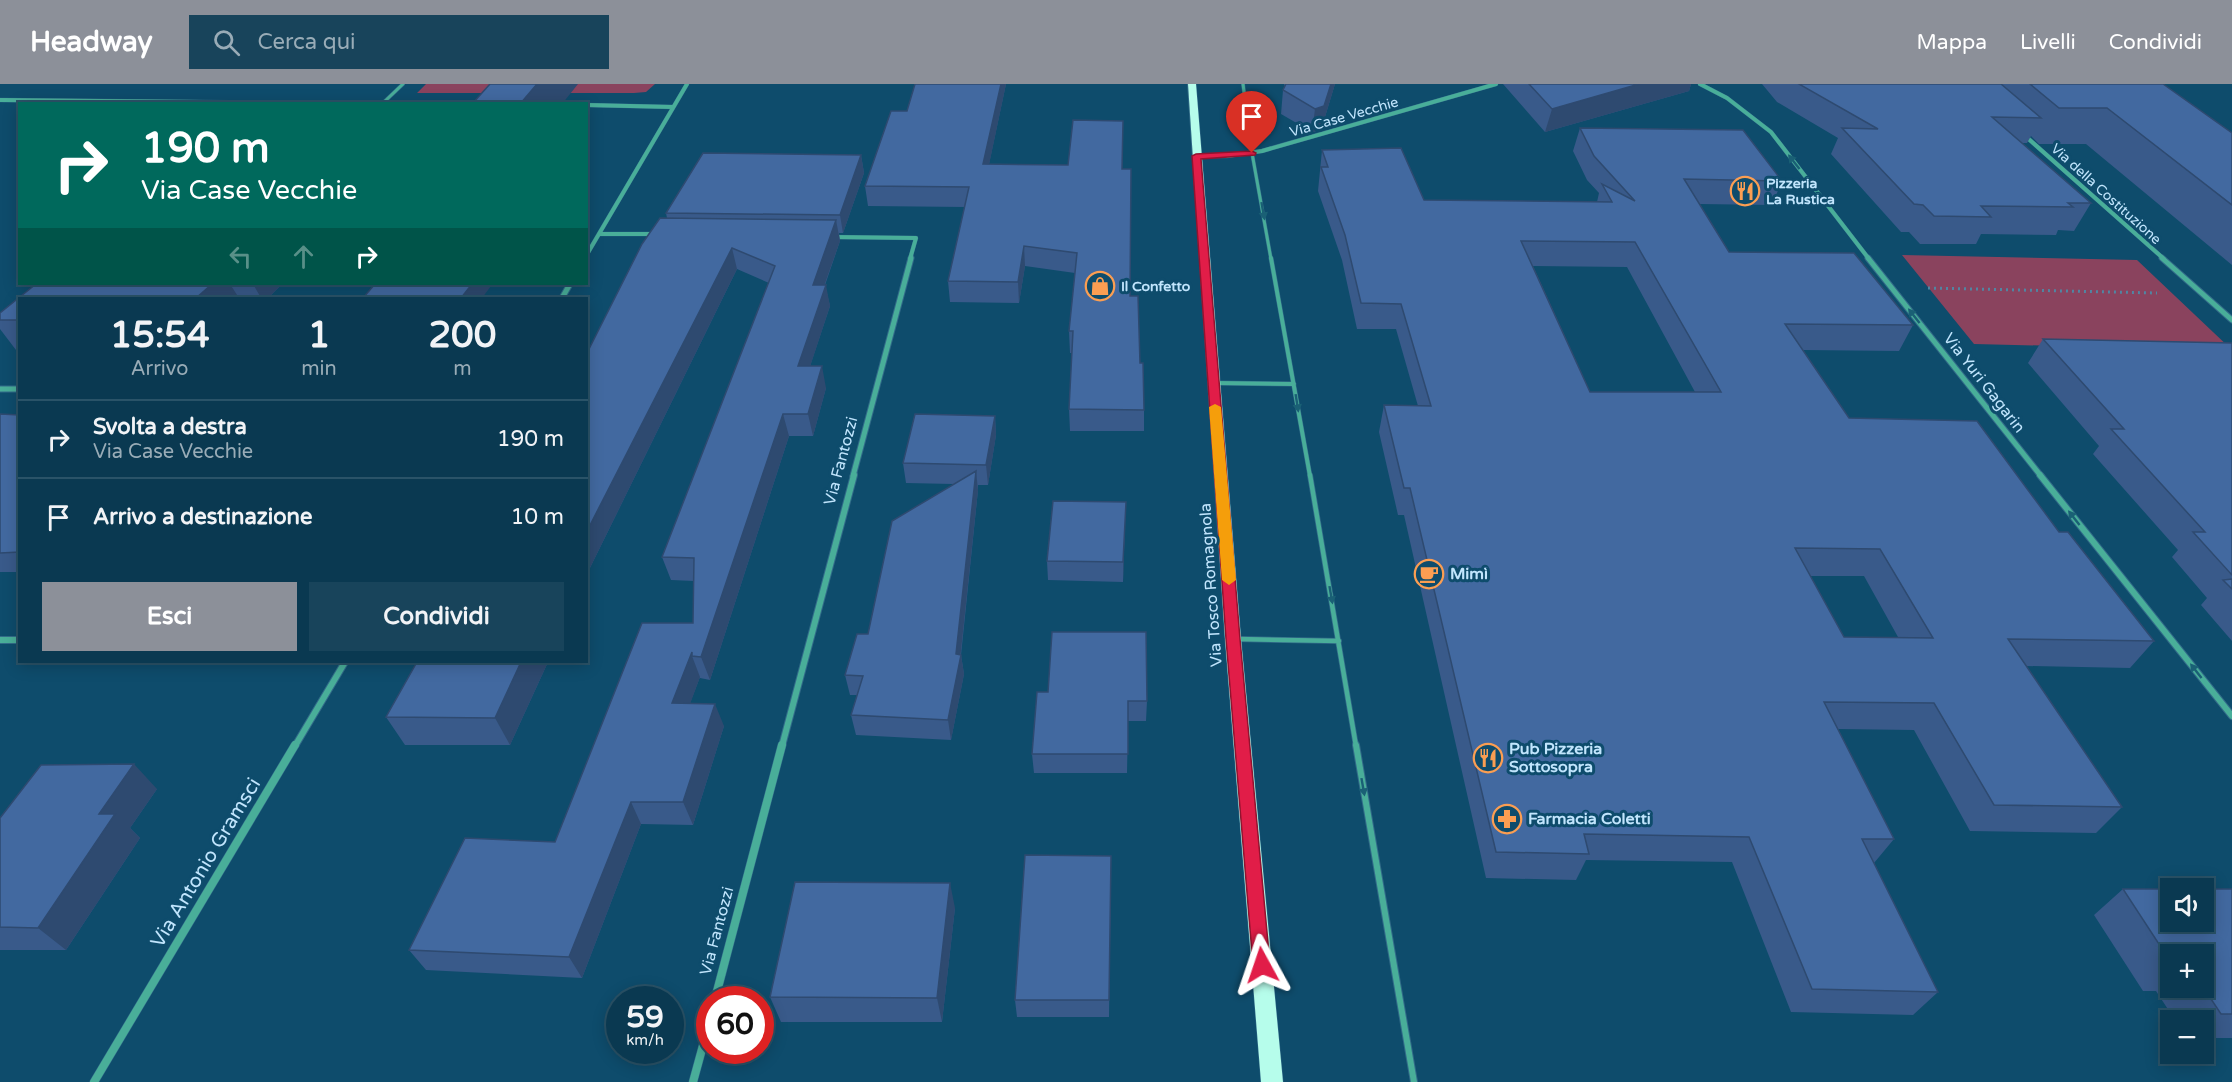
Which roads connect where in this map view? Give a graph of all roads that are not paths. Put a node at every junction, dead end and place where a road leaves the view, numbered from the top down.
1 (403, 84) edge
2 (687, 84) edge
3 (1192, 84) edge
4 (1243, 84) edge
5 (1496, 84) edge
6 (1700, 84) edge
7 (0, 100) edge
8 (255, 102) edge
9 (384, 102) edge
10 (588, 105) edge
11 (673, 107) junction
12 (2019, 131) edge
13 (1252, 153) junction
14 (1196, 156) junction
15 (599, 234) junction
16 (660, 234) edge
17 (823, 236) edge
18 (588, 253) edge
19 (2232, 320) edge
20 (1213, 383) junction
21 (1294, 384) junction
22 (0, 389) edge
23 (18, 389) edge
24 (1233, 639) junction
25 (0, 640) edge
26 (18, 640) edge
27 (1339, 641) junction
28 (344, 663) edge
29 (2232, 716) edge
30 (718, 986) edge
31 (698, 1064) edge
32 (94, 1082) edge
33 (693, 1082) edge
34 (1272, 1082) edge
35 (1414, 1082) edge

1 - 9 lane
2 - 11 street
3 - 14 main road, Via Tosco Romagnola
4 - 13 lane
5 - 13 street, Via Case Vecchie
29 -> 6 street, Via Yuri Gagarin
7 - 8 street
10 - 11 street
11 - 15 street
12 - 19 street, Via della Costituzione
13 - 14 street, Via Case Vecchie
13 -> 21 lane
14 - 20 main road, Via Tosco Romagnola
15 - 16 street
15 - 18 street
17 - 30 street, Via Fantozzi
20 - 21 lane
20 - 24 main road, Via Tosco Romagnola
21 -> 27 lane
22 - 23 street
24 - 27 lane
24 - 34 main road, Via Tosco Romagnola
25 - 26 street
27 -> 35 lane
28 - 32 street, Via Antonio Gramsci
31 - 33 street

